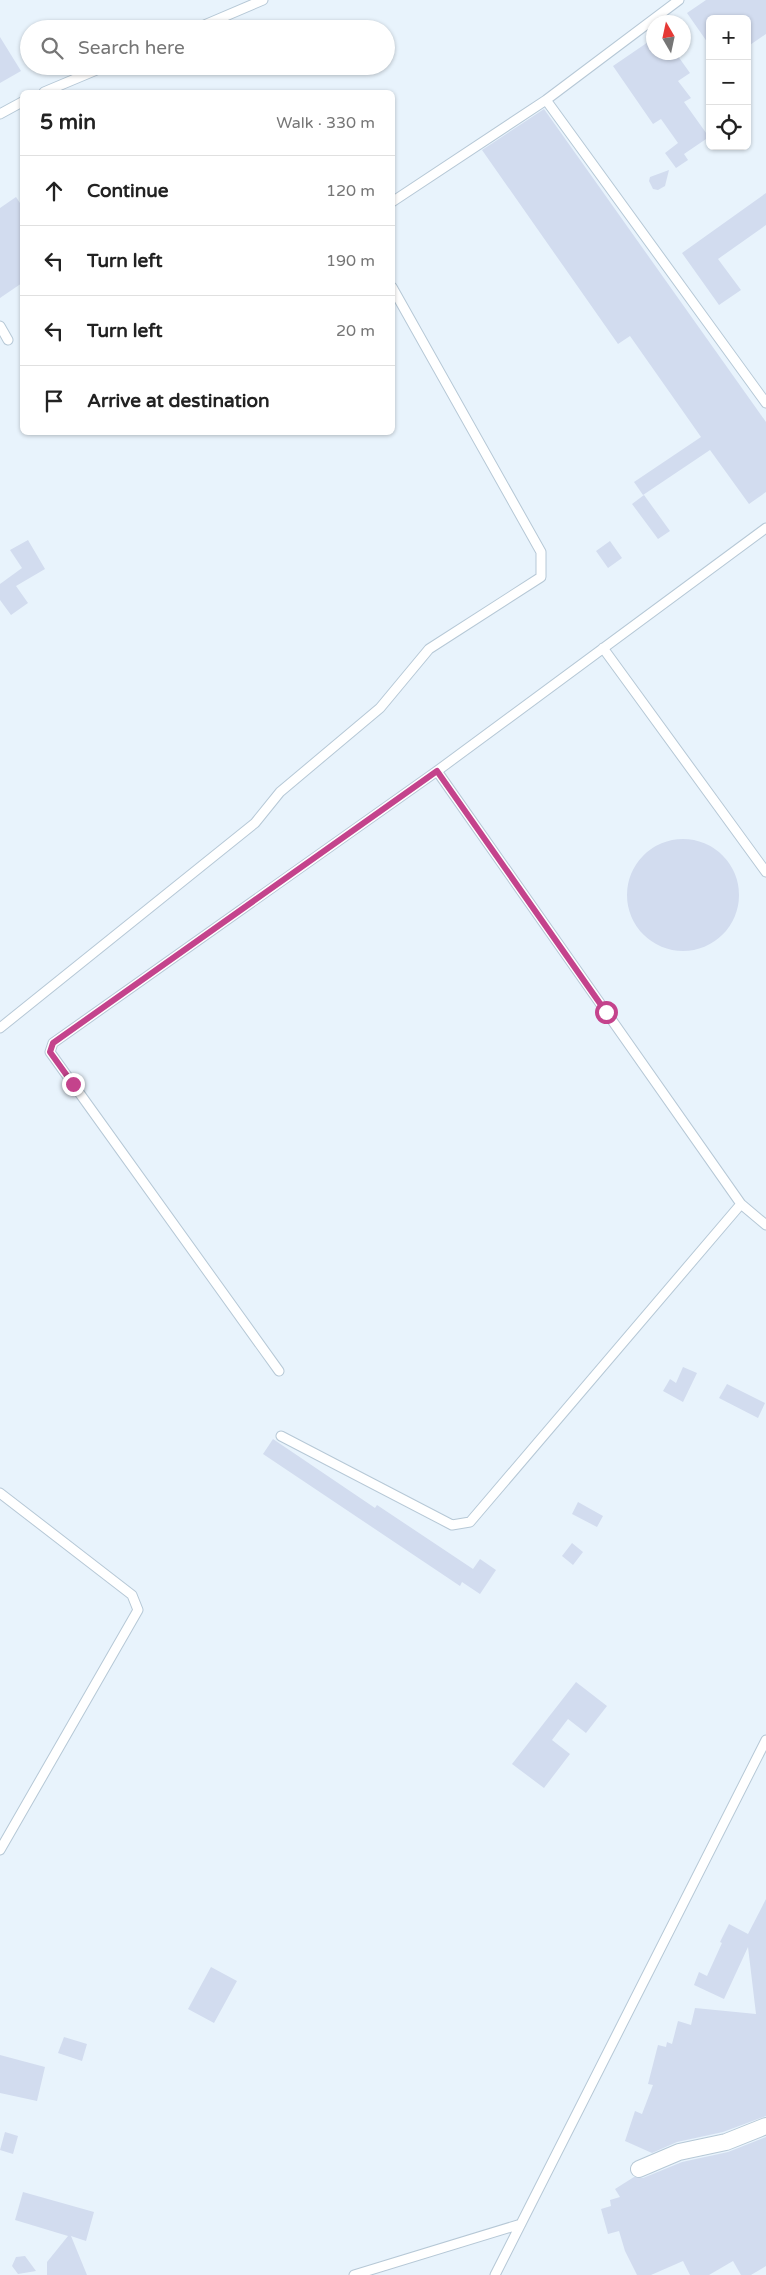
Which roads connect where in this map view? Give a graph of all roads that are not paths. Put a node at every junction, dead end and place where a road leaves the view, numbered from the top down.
1 (263, 0) edge
2 (678, 0) edge
3 (216, 20) edge
4 (85, 75) edge
5 (49, 90) edge
6 (546, 100) junction
7 (20, 103) edge
8 (0, 114) edge
9 (395, 200) edge
10 (395, 292) edge
11 (0, 326) edge
12 (8, 340) dead end
13 (766, 403) edge
14 (766, 528) edge
15 (604, 648) junction
16 (437, 771) junction
17 (766, 872) edge
18 (0, 1028) edge
19 (741, 1204) junction
20 (766, 1225) edge
21 (278, 1372) dead end
22 (281, 1436) dead end
23 (0, 1493) edge
24 (766, 1740) edge
25 (0, 1850) edge
26 (766, 2126) edge
27 (639, 2169) dead end
28 (521, 2224) junction
29 (354, 2275) edge
30 (495, 2275) edge

1 - 3 lane
2 - 6 lane
4 - 5 lane
6 - 9 lane
6 - 13 lane
7 - 8 lane
10 - 18 lane
11 - 12 lane
14 - 15 lane
15 - 16 lane
15 - 17 lane
16 - 19 lane
16 - 21 lane
19 - 20 lane
19 - 22 lane
23 - 25 lane
24 - 28 lane
26 - 27 street
28 - 29 lane
28 - 30 lane

